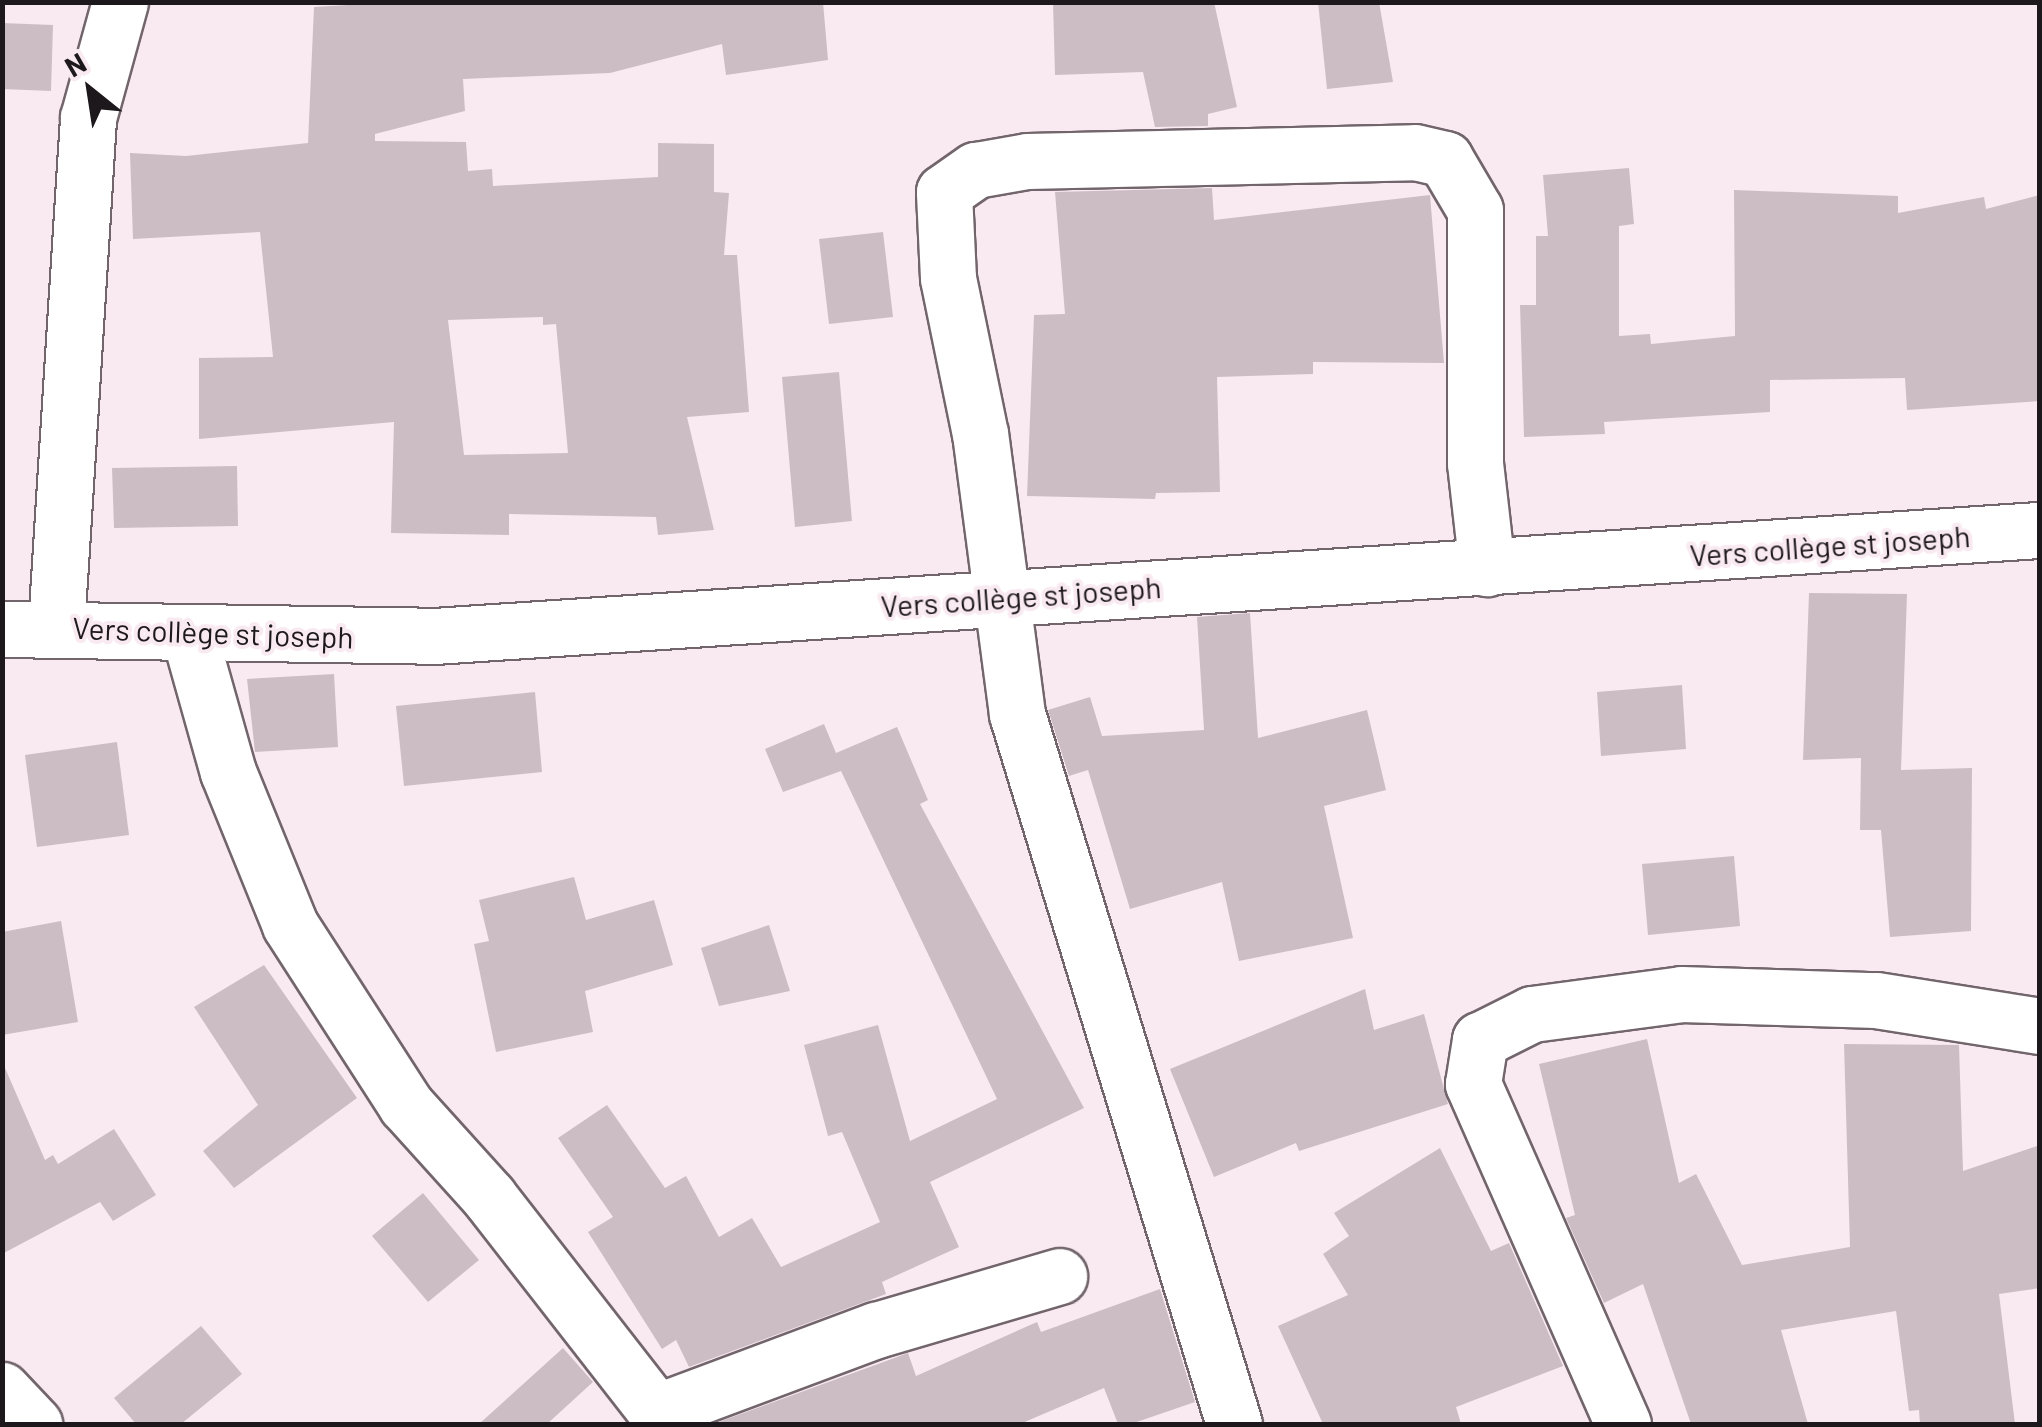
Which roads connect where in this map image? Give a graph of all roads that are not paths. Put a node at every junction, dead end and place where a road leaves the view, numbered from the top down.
1 (120, 2) edge
2 (2040, 530) edge
3 (1487, 568) junction
4 (1001, 597) junction
5 (29, 628) edge
6 (190, 637) junction
7 (2040, 1026) edge
8 (1058, 1276) dead end
9 (2, 1390) edge
10 (662, 1418) edge
11 (34, 1424) edge
12 (1234, 1424) edge
13 (1623, 1424) edge

1 - 5 street
2 - 3 street, Vers collège st joseph
3 - 4 street, Vers collège st joseph
3 - 4 street
4 - 6 street, Vers collège st joseph
4 - 12 street
5 - 6 street, Vers collège st joseph
6 - 10 street
7 - 13 street
8 - 10 street
9 - 11 street

